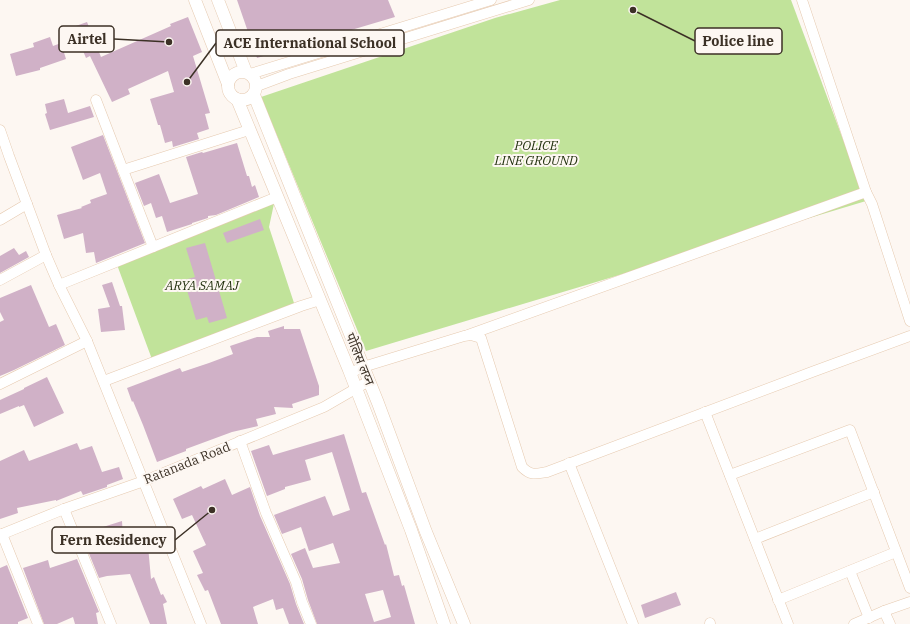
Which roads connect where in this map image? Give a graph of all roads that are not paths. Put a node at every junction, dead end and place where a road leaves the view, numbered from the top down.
1 (195, 0) edge
2 (218, 0) edge
3 (491, 0) edge
4 (529, 0) edge
5 (802, 0) edge
6 (248, 73) junction
7 (228, 84) junction
8 (255, 90) junction
9 (237, 99) junction
10 (96, 100) dead end
11 (0, 130) edge
12 (249, 130) junction
13 (123, 170) junction
14 (866, 192) junction
15 (277, 197) junction
16 (27, 204) junction
17 (0, 220) edge
18 (153, 247) junction
19 (46, 255) junction
20 (0, 280) edge
21 (59, 285) junction
22 (320, 300) junction
23 (910, 321) edge
24 (464, 336) junction
25 (910, 336) edge
26 (87, 341) junction
27 (363, 367) junction
28 (350, 373) junction
29 (104, 381) junction
30 (369, 381) junction
31 (0, 384) edge
32 (356, 388) junction
33 (705, 412) junction
34 (240, 441) junction
35 (569, 464) junction
36 (730, 475) junction
37 (144, 481) junction
38 (874, 492) junction
39 (64, 509) junction
40 (1, 534) edge
41 (755, 539) junction
42 (896, 552) junction
43 (850, 571) junction
44 (910, 588) edge
45 (778, 600) junction
46 (910, 602) edge
47 (884, 611) junction
48 (869, 618) junction
49 (38, 624) edge
50 (111, 624) edge
51 (201, 624) edge
52 (311, 624) edge
53 (444, 624) edge
54 (464, 624) edge
55 (633, 624) edge
56 (788, 624) edge
57 (854, 624) edge
58 (890, 624) edge

1 - 7 street
2 - 6 street
3 - 6 street
4 - 8 street
5 - 14 street
6 - 7 street
6 - 8 street
7 - 9 street
8 - 9 street
8 - 27 street, पोलिस लय्न
9 - 12 street
10 - 13 street
11 - 16 street
12 - 13 street
12 - 15 street
13 - 18 street
14 - 23 street
14 - 24 street
15 - 18 street
15 - 22 street
16 - 17 street
16 - 19 street
18 - 21 street
19 - 20 street
19 - 21 street
21 - 26 street
22 - 28 street
22 - 29 street
24 - 27 street
24 - 35 street
25 - 33 street
26 - 29 street
26 - 31 street
27 - 28 street
27 - 30 street, पोलिस लय्न
28 - 32 street
29 - 37 street
30 - 32 street, Ratanada Road
30 - 54 street, पोलिस लय्न
32 - 34 street, Ratanada Road
32 - 53 street
33 - 35 street
33 - 36 street
34 - 37 street, Ratanada Road
34 - 52 street
35 - 55 street
36 - 38 street
36 - 41 street
37 - 39 street, Ratanada Road
37 - 51 street
38 - 41 street
38 - 42 street
39 - 40 street, Ratanada Road
39 - 50 street
40 - 49 street
41 - 45 street
42 - 43 street
42 - 44 street
43 - 45 street
43 - 48 street
45 - 56 street
46 - 47 street
47 - 48 street
47 - 58 street
48 - 57 street

